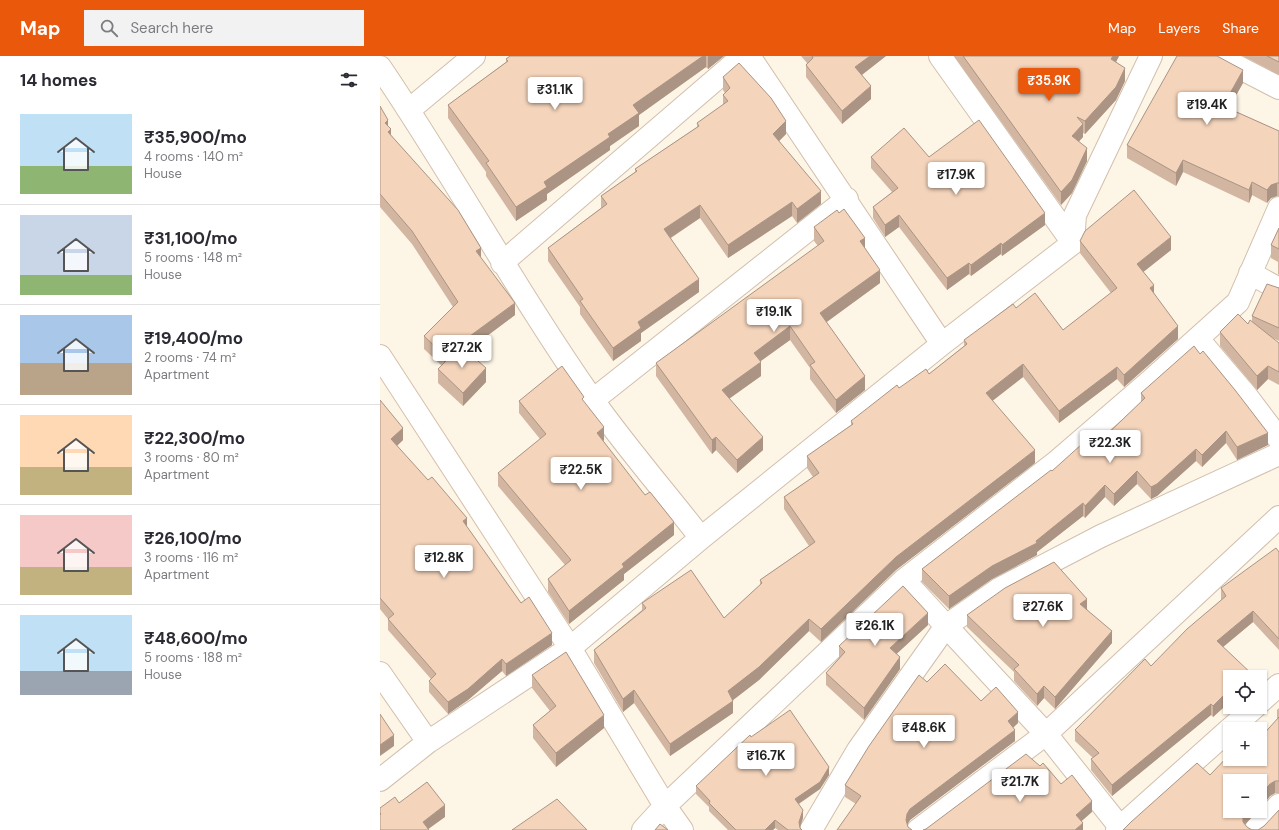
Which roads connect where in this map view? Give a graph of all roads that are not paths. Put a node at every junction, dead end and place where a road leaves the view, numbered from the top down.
1 (474, 56) edge
2 (743, 56) edge
3 (749, 56) edge
4 (940, 56) edge
5 (1151, 56) edge
6 (1217, 56) edge
7 (380, 67) edge
8 (1279, 88) edge
9 (409, 110) junction
10 (847, 199) junction
11 (1279, 208) edge
12 (1072, 243) junction
13 (502, 263) junction
14 (1250, 273) junction
15 (1279, 289) edge
16 (1198, 338) junction
17 (942, 344) junction
18 (380, 356) edge
19 (593, 400) junction
20 (1279, 439) edge
21 (1279, 454) edge
22 (1279, 517) edge
23 (701, 538) junction
24 (904, 580) junction
25 (946, 626) junction
26 (570, 648) junction
27 (380, 674) edge
28 (1279, 685) edge
29 (1267, 696) edge
30 (1247, 714) edge
31 (1238, 722) edge
32 (1046, 734) junction
33 (1223, 735) edge
34 (428, 742) junction
35 (380, 780) edge
36 (1279, 805) edge
37 (665, 806) junction
38 (1119, 829) edge
39 (643, 830) edge
40 (682, 830) edge
41 (812, 830) edge
42 (918, 830) edge
43 (1255, 830) edge

1 - 9 street
2 - 13 street
3 - 10 street
4 - 12 street
5 - 12 street
6 - 8 street
7 - 9 street
9 - 13 street
10 - 17 street
10 - 19 street
11 - 14 street
12 - 17 street
13 - 19 street
14 - 15 street
14 - 16 street
16 - 20 street
16 - 24 street
17 - 23 street
18 - 26 street
19 - 23 street
21 - 25 street
22 - 32 street
23 - 26 street
24 - 25 street
24 - 37 street
25 - 32 street
25 - 41 street
26 - 34 street
26 - 37 street
27 - 34 street
28 - 29 street
30 - 31 street
32 - 38 street
32 - 42 street
33 - 38 street
34 - 35 street
36 - 43 street
37 - 39 street
37 - 40 street

